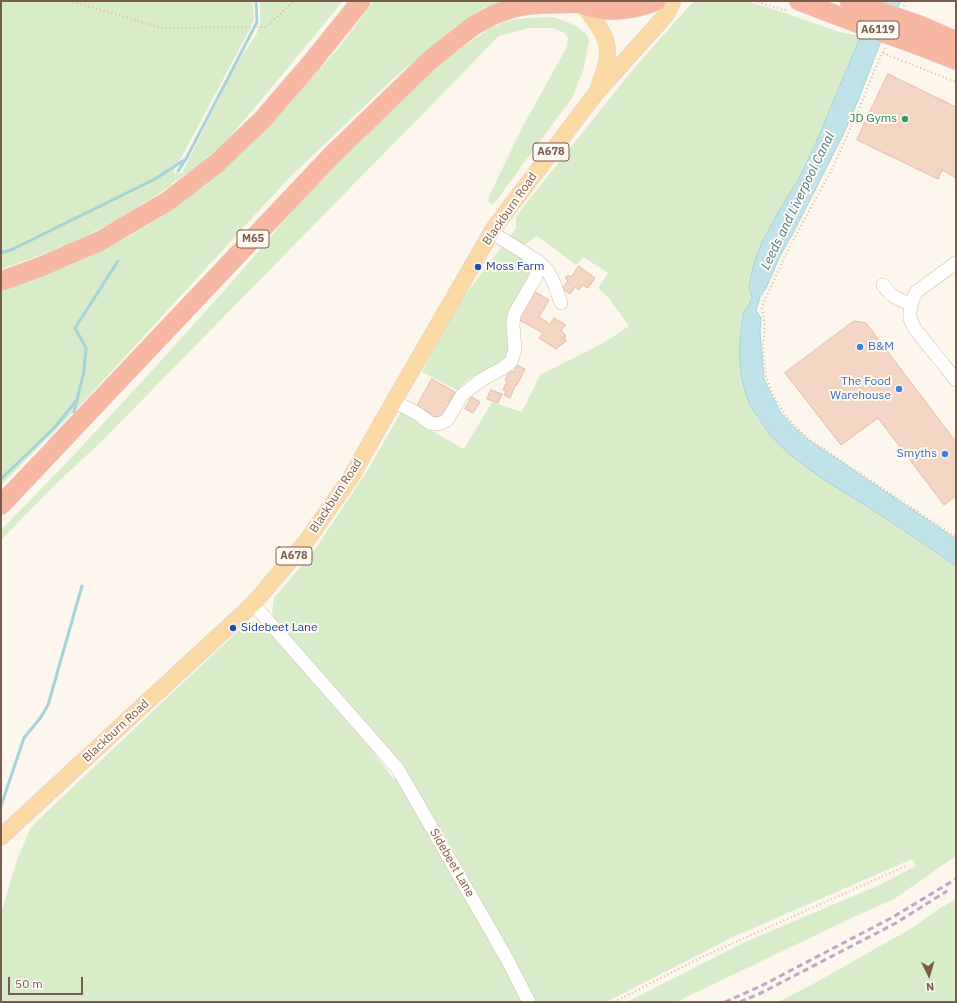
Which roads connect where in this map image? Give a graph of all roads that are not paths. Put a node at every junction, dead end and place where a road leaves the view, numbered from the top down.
1 (361, 1) edge
2 (656, 1) edge
3 (673, 1) edge
4 (799, 1) edge
5 (580, 3) edge
6 (847, 10) edge
7 (916, 34) junction
8 (956, 41) edge
9 (956, 60) edge
10 (596, 93) junction
11 (491, 232) junction
12 (539, 262) junction
13 (956, 262) edge
14 (1, 281) edge
15 (883, 285) dead end
16 (561, 303) dead end
17 (911, 304) junction
18 (956, 380) edge
19 (394, 401) junction
20 (1, 505) edge
21 (253, 604) junction
22 (1, 837) edge
23 (529, 1002) edge

1 - 14 highway
2 - 5 highway
3 - 10 main road, Blackburn Road / A678
4 - 6 highway, A6119
5 - 10 main road, Blackburn Road / A678
5 - 20 highway, M65
6 - 7 highway, A6119, bridge
7 - 8 highway, A6119
7 - 9 highway, A6119
10 - 11 main road, Blackburn Road / A678
11 - 12 street
11 - 19 main road, Blackburn Road / A678
12 - 16 street
12 - 19 street
13 - 17 street
15 - 17 street
17 - 18 street
19 - 21 main road, Blackburn Road / A678
21 - 22 main road, Blackburn Road / A678
21 - 23 street, Sidebeet Lane

